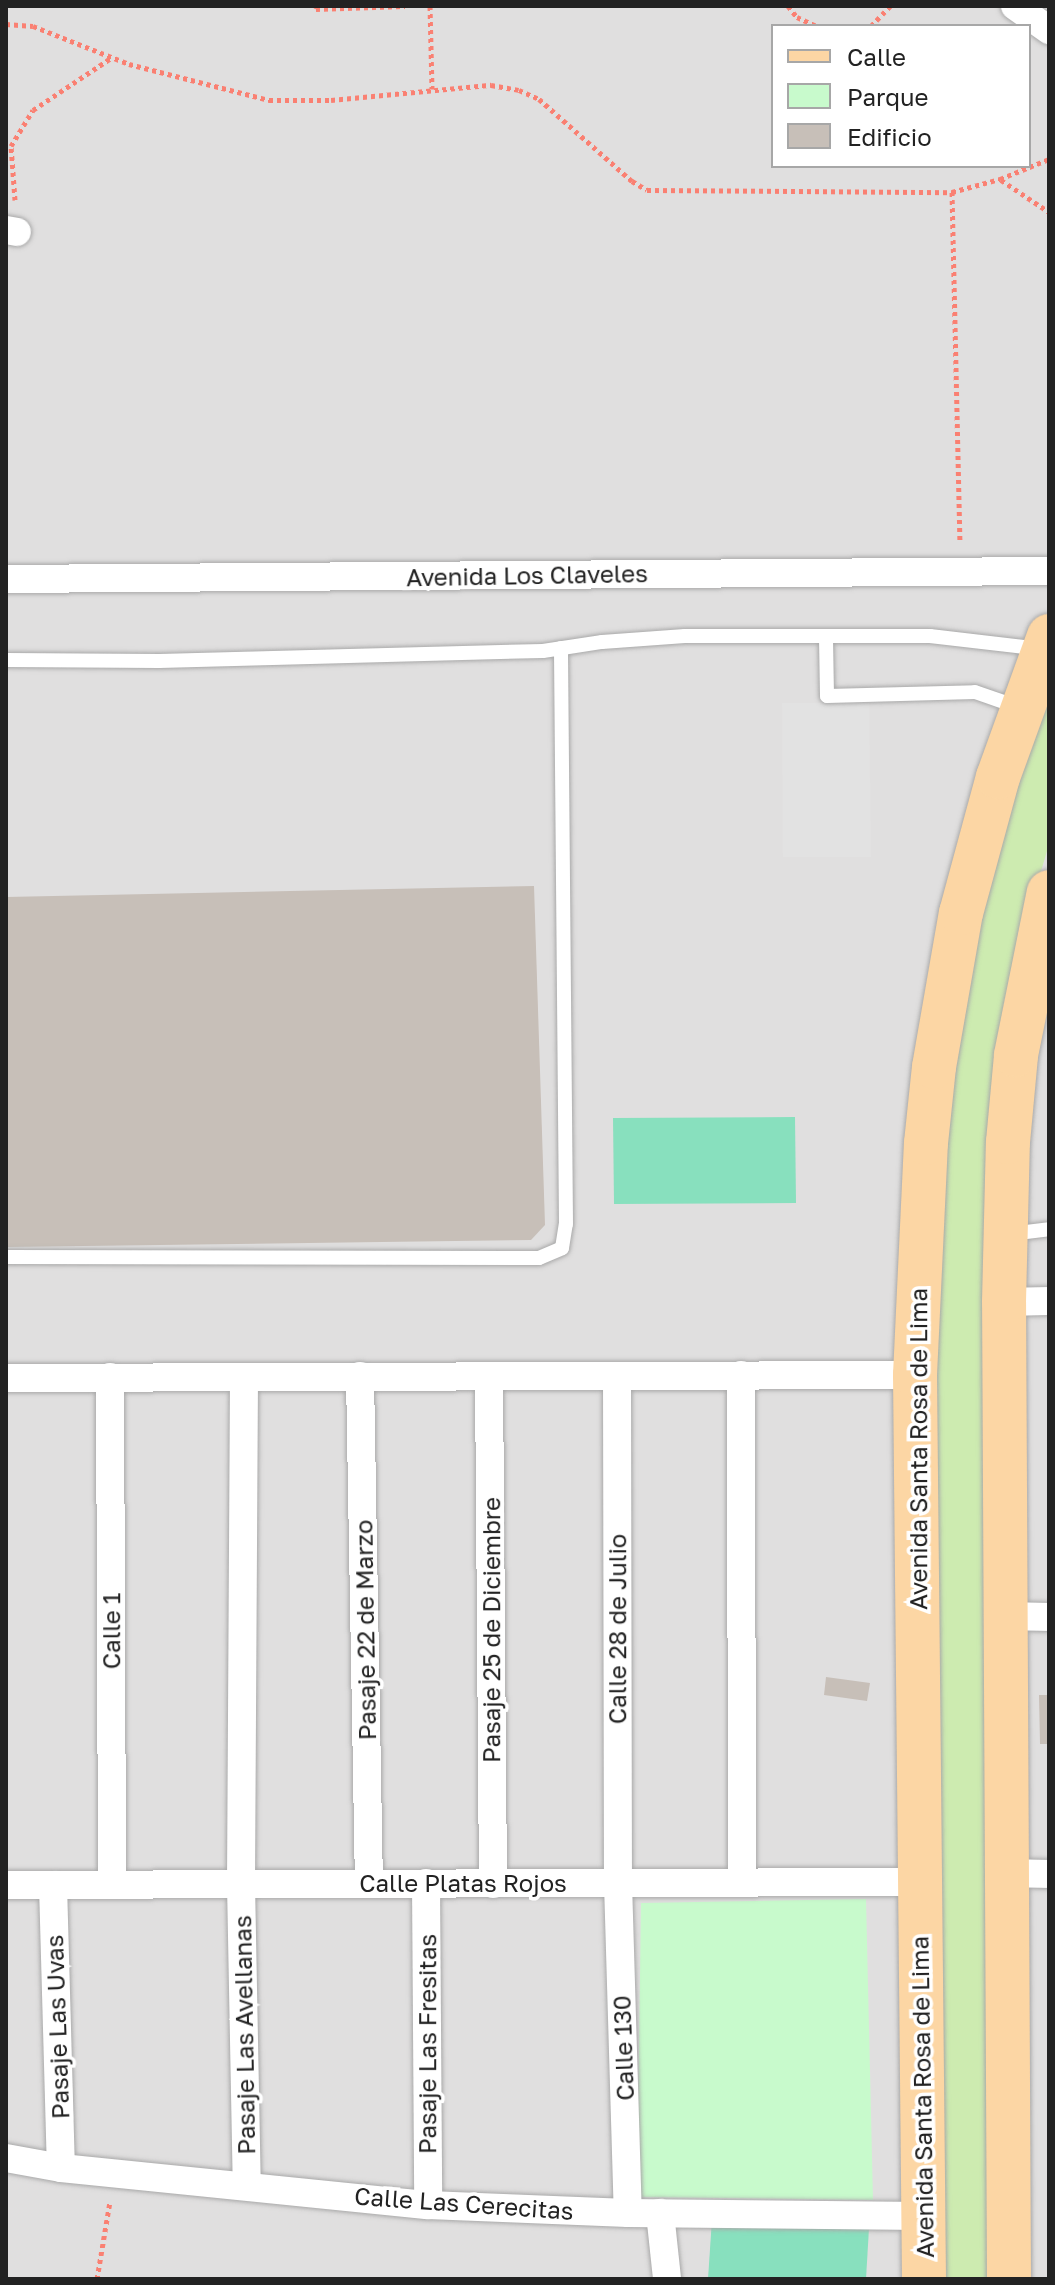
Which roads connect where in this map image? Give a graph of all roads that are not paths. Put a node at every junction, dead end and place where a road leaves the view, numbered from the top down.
1 (1015, 6) edge
2 (1049, 30) edge
3 (1049, 571) edge
4 (6, 579) edge
5 (826, 638) junction
6 (1046, 643) edge
7 (561, 648) junction
8 (6, 660) edge
9 (1021, 708) junction
10 (1049, 892) edge
11 (1049, 1229) edge
12 (1006, 1235) junction
13 (6, 1257) edge
14 (1049, 1301) edge
15 (1004, 1302) junction
16 (741, 1375) junction
17 (915, 1375) junction
18 (360, 1376) junction
19 (489, 1376) junction
20 (617, 1376) junction
21 (110, 1377) junction
22 (244, 1377) junction
23 (6, 1378) edge
24 (1006, 1616) junction
25 (1049, 1617) edge
26 (1028, 1873) edge
27 (919, 1882) junction
28 (426, 1883) junction
29 (618, 1883) junction
30 (742, 1883) junction
31 (241, 1884) junction
32 (369, 1884) junction
33 (493, 1884) junction
34 (6, 1885) edge
35 (53, 1885) junction
36 (112, 1885) junction
37 (6, 2158) edge
38 (61, 2168) junction
39 (247, 2186) junction
40 (428, 2205) junction
41 (628, 2213) junction
42 (660, 2213) junction
43 (923, 2216) junction
44 (667, 2279) edge
45 (924, 2279) edge
46 (1009, 2279) edge

1 - 2 street
3 - 4 street, Avenida Los Claveles
5 - 6 lane
5 - 7 lane
5 - 9 lane
6 - 9 main road, Avenida Santa Rosa de Lima
7 - 8 lane
7 - 13 lane
9 - 17 main road, Avenida Santa Rosa de Lima
10 - 12 main road
11 - 12 lane
12 - 15 main road
14 - 15 street
15 - 24 main road
16 - 17 street
16 - 20 street
16 - 30 street
17 - 27 main road, Avenida Santa Rosa de Lima
18 - 19 street
18 - 22 street
18 - 32 street, Pasaje 22 de Marzo
19 - 20 street
19 - 33 street, Pasaje 25 de Diciembre
20 - 29 street, Calle 28 de Julio
21 - 22 street
21 - 23 street
21 - 36 street, Calle 1
22 - 31 street, Pasaje Las Avellanas
24 - 25 street
24 - 26 main road
26 - 46 main road
27 - 30 street, Calle Platas Rojos
27 - 43 main road, Avenida Santa Rosa de Lima
28 - 32 street, Calle Platas Rojos
28 - 33 street, Calle Platas Rojos
28 - 40 street, Pasaje Las Fresitas
29 - 30 street, Calle Platas Rojos
29 - 33 street, Calle Platas Rojos
29 - 41 street, Calle 130
31 - 32 street, Calle Platas Rojos
31 - 36 street, Calle Platas Rojos
31 - 39 street, Pasaje Las Avellanas
34 - 35 street, Calle Platas Rojos
35 - 36 street, Calle Platas Rojos
35 - 38 street, Pasaje Las Uvas
37 - 38 street, Calle Las Cerecitas
38 - 39 street, Calle Las Cerecitas
39 - 40 street, Calle Las Cerecitas
40 - 41 street, Calle Las Cerecitas
41 - 42 street, Calle Las Cerecitas
42 - 43 street, Calle Las Cerecitas
42 - 44 street
43 - 45 main road, Avenida Santa Rosa de Lima

